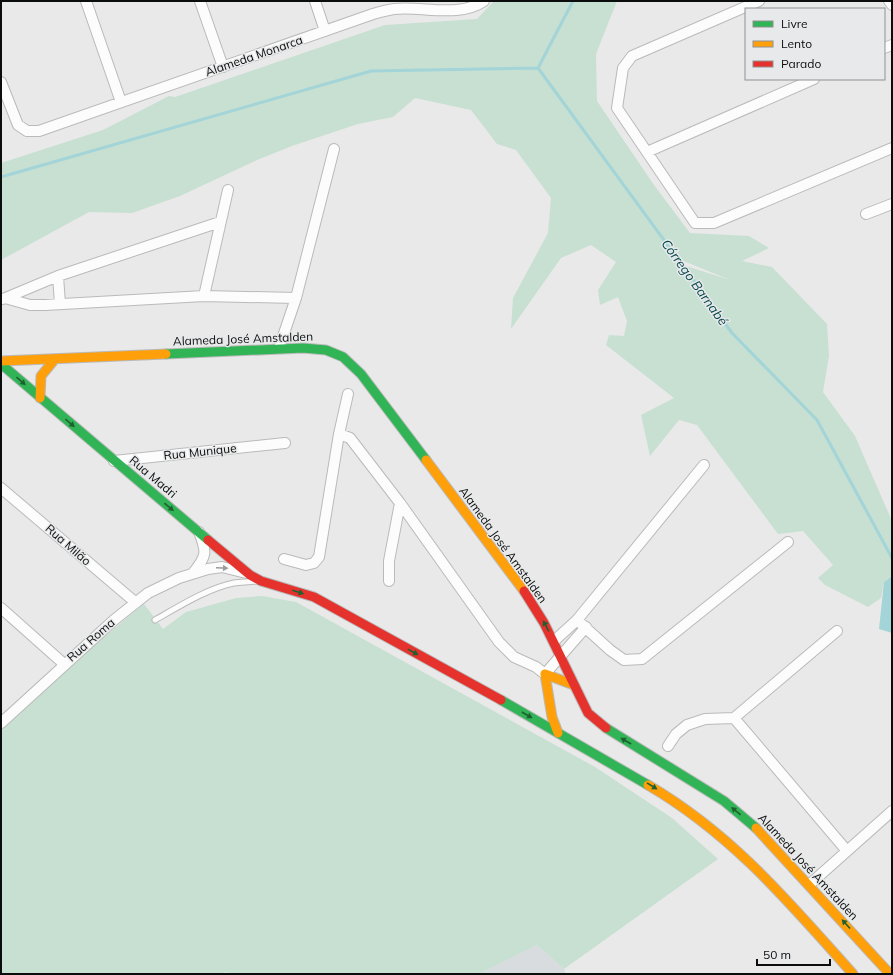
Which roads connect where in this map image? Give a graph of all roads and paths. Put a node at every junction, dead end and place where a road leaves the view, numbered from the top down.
1 (86, 1) edge
2 (200, 1) edge
3 (315, 1) edge
4 (484, 1) edge
5 (759, 1) edge
6 (889, 1) edge
7 (423, 5) edge
8 (892, 5) edge
9 (325, 30) junction
10 (223, 66) junction
11 (812, 80) edge
12 (1, 82) edge
13 (121, 102) junction
14 (892, 148) edge
15 (334, 149) dead end
16 (647, 152) junction
17 (228, 190) dead end
18 (892, 204) edge
19 (866, 214) dead end
20 (220, 222) junction
21 (58, 276) junction
22 (204, 296) junction
23 (296, 298) junction
24 (3, 299) edge
25 (60, 304) junction
26 (279, 348) junction
27 (55, 359) junction
28 (1, 361) edge
29 (1, 364) edge
30 (348, 394) dead end
31 (40, 398) junction
32 (339, 434) junction
33 (285, 443) dead end
34 (114, 461) junction
35 (704, 465) dead end
36 (1, 488) edge
37 (400, 503) junction
38 (199, 532) junction
39 (788, 542) dead end
40 (284, 559) dead end
41 (193, 573) junction
42 (250, 575) junction
43 (389, 580) dead end
44 (261, 581) junction
45 (135, 602) junction
46 (1, 608) edge
47 (155, 620) dead end
48 (577, 620) junction
49 (586, 627) junction
50 (837, 631) dead end
51 (554, 641) junction
52 (560, 655) junction
53 (64, 664) junction
54 (545, 674) junction
55 (574, 685) junction
56 (734, 718) junction
57 (1, 723) edge
58 (558, 733) junction
59 (668, 746) dead end
60 (892, 811) edge
61 (846, 851) junction
62 (810, 884) junction
63 (853, 974) edge
64 (890, 974) edge

1 - 13 street
2 - 10 street
3 - 9 street
4 - 7 street, Alameda Monarca
5 - 16 street
6 - 8 street
7 - 9 street, Alameda Monarca
9 - 10 street, Alameda Monarca
10 - 13 street, Alameda Monarca
11 - 16 street
12 - 13 street, Alameda Monarca
14 - 16 street
15 - 23 street
17 - 20 street
18 - 19 street
20 - 21 street
20 - 22 street
21 - 24 street
21 - 25 street
22 - 23 street
22 - 25 street
23 - 26 street
24 - 25 street
26 - 27 street, Alameda José Amstalden
51 -> 26 street, Alameda José Amstalden
27 - 28 street, Alameda José Amstalden
27 - 31 street
29 -> 31 street, Rua Madri
30 - 32 street
31 -> 34 street, Rua Madri
32 - 37 street
32 - 40 street
33 - 34 street, Rua Munique
34 -> 38 street, Rua Madri
35 - 48 street
36 - 45 street, Rua Milão
37 - 43 street
37 - 54 street
38 - 41 street
38 - 42 street, Rua Madri
39 - 49 street
41 -> 42 street, Rua Roma
41 - 45 street, Rua Roma
42 - 44 street
44 - 47 lane
44 -> 58 street
45 - 53 street, Rua Roma
46 - 53 street
48 - 49 street
48 - 51 street
49 - 52 street
50 - 56 street
51 - 52 street, Alameda José Amstalden
52 - 54 street
52 - 55 street, Alameda José Amstalden
53 - 57 street, Rua Roma
54 - 55 street
54 - 58 street
62 -> 55 street, Alameda José Amstalden
56 - 59 street
56 - 61 street
58 -> 63 street
60 - 61 street
61 - 62 street
64 -> 62 street, Alameda José Amstalden

